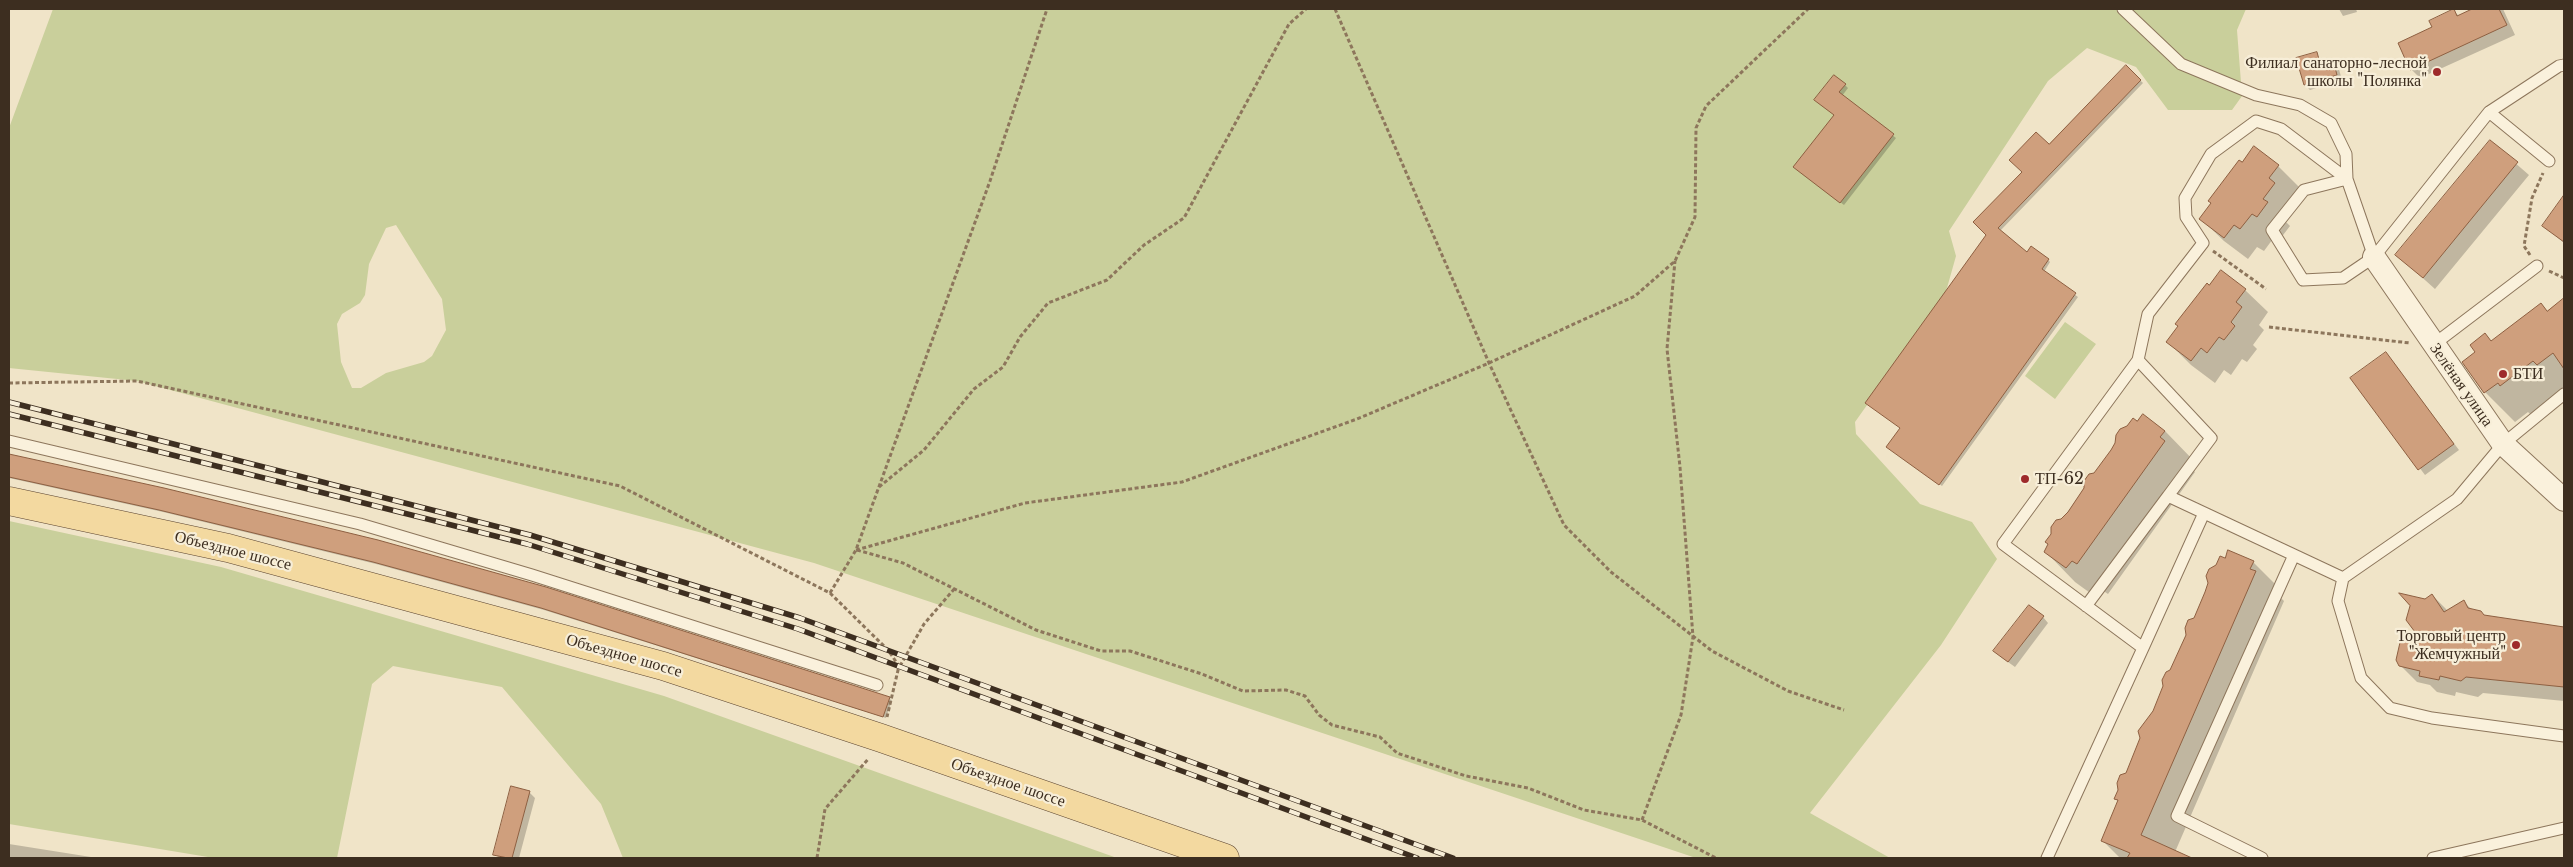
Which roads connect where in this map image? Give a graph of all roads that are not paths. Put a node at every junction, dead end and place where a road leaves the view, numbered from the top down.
1 (2123, 9) edge
2 (2564, 65) edge
3 (2489, 112) junction
4 (2548, 162) road end
5 (2347, 179) junction
6 (2374, 257) junction
7 (2537, 266) road end
8 (2433, 345) junction
9 (2138, 360) junction
10 (2564, 394) edge
11 (9, 441) edge
12 (2504, 444) junction
13 (2168, 496) junction
14 (2564, 500) edge
15 (9, 501) edge
16 (2204, 513) junction
17 (2294, 555) junction
18 (2343, 578) junction
19 (2086, 606) junction
20 (2142, 648) junction
21 (877, 685) dead end
22 (2564, 736) edge
23 (2564, 828) edge
24 (1225, 858) edge
25 (2047, 858) edge
26 (2262, 858) edge
27 (2433, 858) edge

1 - 5 lane
2 - 3 lane
3 - 4 lane
3 - 6 lane
5 - 6 lane
5 - 6 lane
5 - 9 lane
6 - 8 street, Зелёная улица
7 - 8 lane
8 - 12 street, Зелёная улица
9 - 13 lane
9 - 19 lane
10 - 12 lane
11 - 21 lane
12 - 14 street, Зелёная улица
12 - 18 lane
13 - 16 lane
13 - 19 lane
15 - 24 main road, Объездное шоссе
16 - 17 lane
16 - 20 lane
17 - 18 lane
17 - 26 lane
18 - 22 lane
19 - 20 lane
20 - 25 lane
23 - 27 lane

